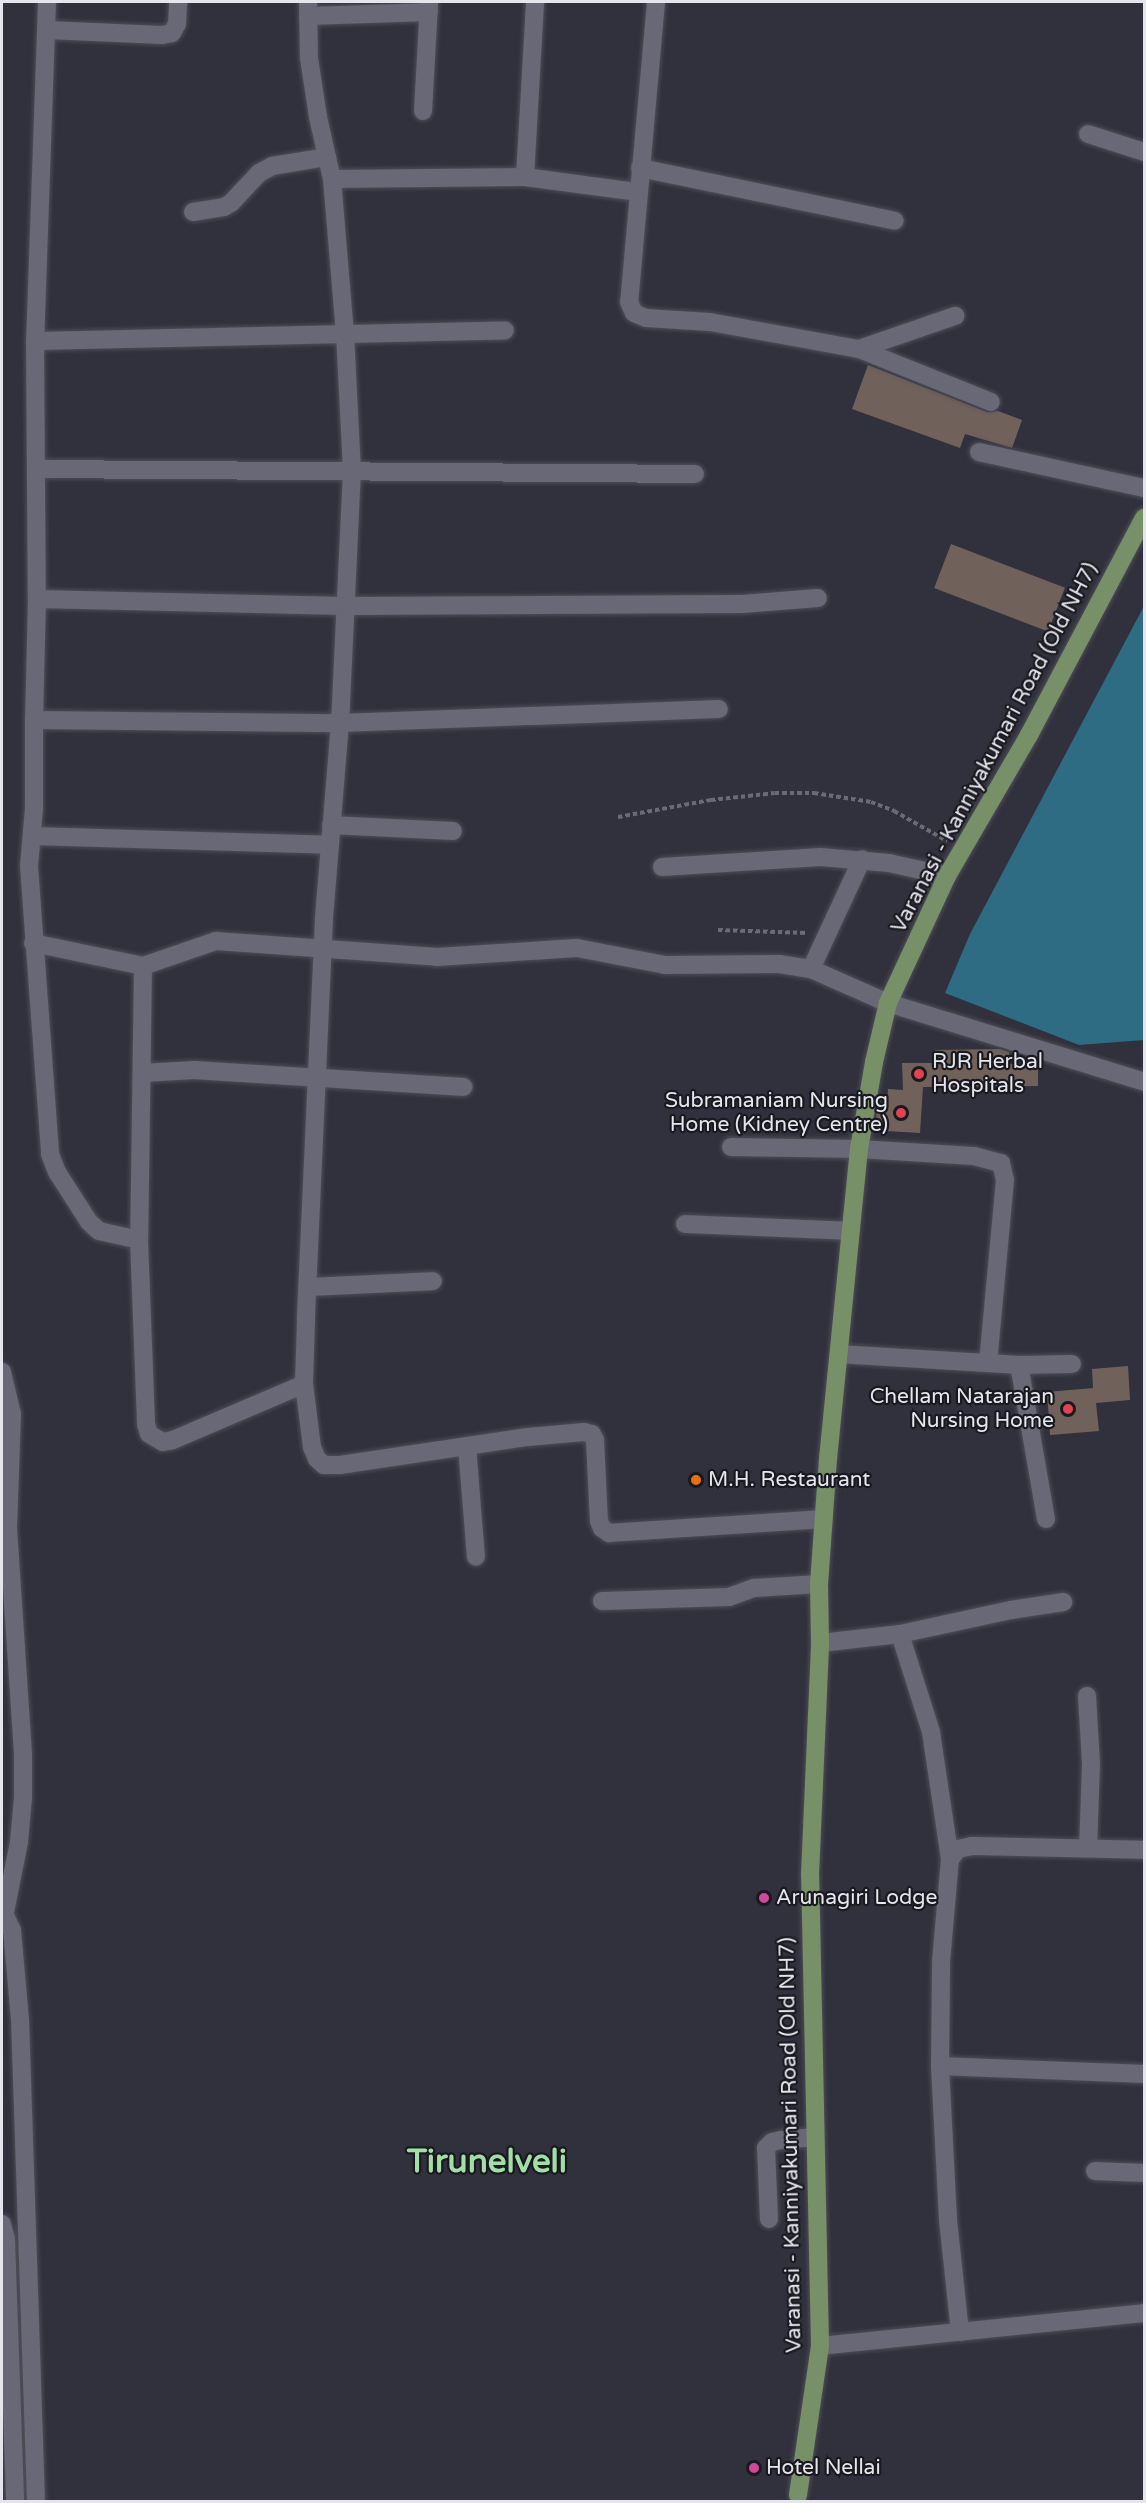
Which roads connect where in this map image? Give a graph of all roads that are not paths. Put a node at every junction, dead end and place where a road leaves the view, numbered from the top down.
1 (47, 2) edge
2 (178, 2) edge
3 (535, 2) edge
4 (656, 2) edge
5 (429, 7) edge
6 (308, 9) edge
7 (48, 30) junction
8 (423, 111) dead end
9 (1088, 134) dead end
10 (1144, 152) edge
11 (327, 157) junction
12 (640, 168) junction
13 (525, 177) junction
14 (332, 179) junction
15 (638, 192) junction
16 (193, 212) dead end
17 (895, 221) dead end
18 (955, 316) dead end
19 (505, 330) dead end
20 (345, 333) junction
21 (35, 341) junction
22 (859, 349) junction
23 (991, 402) dead end
24 (979, 452) dead end
25 (36, 469) junction
26 (352, 470) junction
27 (695, 474) dead end
28 (1144, 488) edge
29 (1144, 518) edge
30 (818, 598) dead end
31 (37, 599) junction
32 (345, 606) junction
33 (719, 710) dead end
34 (34, 720) junction
35 (340, 723) junction
36 (331, 825) junction
37 (453, 831) dead end
38 (32, 836) junction
39 (329, 845) junction
40 (861, 859) junction
41 (662, 867) dead end
42 (947, 876) junction
43 (33, 943) junction
44 (323, 946) junction
45 (143, 966) junction
46 (811, 969) junction
47 (888, 1003) junction
48 (142, 1073) junction
49 (318, 1079) junction
50 (1144, 1082) edge
51 (462, 1087) dead end
52 (731, 1148) dead end
53 (860, 1149) junction
54 (685, 1224) dead end
55 (851, 1230) junction
56 (139, 1240) junction
57 (433, 1281) dead end
58 (308, 1287) junction
59 (839, 1354) junction
60 (988, 1362) junction
61 (1072, 1364) dead end
62 (1020, 1365) junction
63 (2, 1372) edge
64 (304, 1384) junction
65 (467, 1446) junction
66 (824, 1519) junction
67 (1046, 1519) dead end
68 (476, 1557) dead end
69 (819, 1584) junction
70 (602, 1601) dead end
71 (1063, 1602) dead end
72 (900, 1634) junction
73 (820, 1642) junction
74 (1087, 1696) dead end
75 (1088, 1848) junction
76 (1144, 1850) edge
77 (950, 1859) junction
78 (3, 1911) edge
79 (940, 2067) junction
80 (1144, 2074) edge
81 (815, 2137) junction
82 (1095, 2171) dead end
83 (1144, 2173) edge
84 (769, 2220) dead end
85 (2, 2224) edge
86 (1144, 2313) edge
87 (960, 2332) junction
88 (820, 2346) junction
89 (799, 2500) edge
90 (15, 2502) edge
91 (36, 2502) edge

1 - 7 street
2 - 7 street
3 - 13 street
4 - 12 street
5 - 6 street
5 - 8 street
6 - 11 street
7 - 21 street
9 - 10 street
11 - 14 street
11 - 16 street
12 - 15 street
12 - 17 street
13 - 14 street
13 - 15 street
14 - 20 street
15 - 22 street
18 - 22 street
19 - 20 street
20 - 21 street
20 - 26 street
21 - 25 street
22 - 23 street
24 - 28 street
25 - 26 street
25 - 31 street
26 - 27 street
26 - 32 street
29 - 42 main road, Varanasi - Kanniyakumari Road (Old NH7)
30 - 32 street
31 - 32 street
31 - 34 street
32 - 35 street
33 - 35 street
34 - 35 street
34 - 38 street
35 - 36 street
36 - 37 street
36 - 39 street
38 - 39 street
38 - 43 street
39 - 44 street
40 - 41 street
40 - 42 street
40 - 46 street
42 - 47 main road, Varanasi - Kanniyakumari Road (Old NH7)
43 - 45 street
43 - 56 street
44 - 45 street
44 - 46 street
44 - 49 street
45 - 48 street
46 - 47 street
47 - 50 street
47 - 53 main road, Varanasi - Kanniyakumari Road (Old NH7)
48 - 49 street
48 - 56 street
49 - 51 street
49 - 58 street
52 - 53 street
53 - 55 main road, Varanasi - Kanniyakumari Road (Old NH7)
53 - 60 street
54 - 55 street
55 - 59 main road, Varanasi - Kanniyakumari Road (Old NH7)
56 - 64 street
57 - 58 street
58 - 64 street
59 - 60 street
59 - 66 main road, Varanasi - Kanniyakumari Road (Old NH7)
60 - 62 street
61 - 62 street
62 - 67 street
63 - 78 street
64 - 65 street
65 - 66 street
65 - 68 street
66 - 69 main road, Varanasi - Kanniyakumari Road (Old NH7)
69 - 70 street
69 - 73 main road, Varanasi - Kanniyakumari Road (Old NH7)
71 - 72 street
72 - 73 street
72 - 77 street
73 - 81 main road, Varanasi - Kanniyakumari Road (Old NH7)
74 - 75 street
75 - 76 street
75 - 77 street
77 - 79 street
78 - 91 street
79 - 80 street
79 - 87 street
81 - 84 street
81 - 88 main road, Varanasi - Kanniyakumari Road (Old NH7)
82 - 83 street
85 - 90 street
86 - 87 street
87 - 88 street
88 - 89 main road, Varanasi - Kanniyakumari Road (Old NH7)

